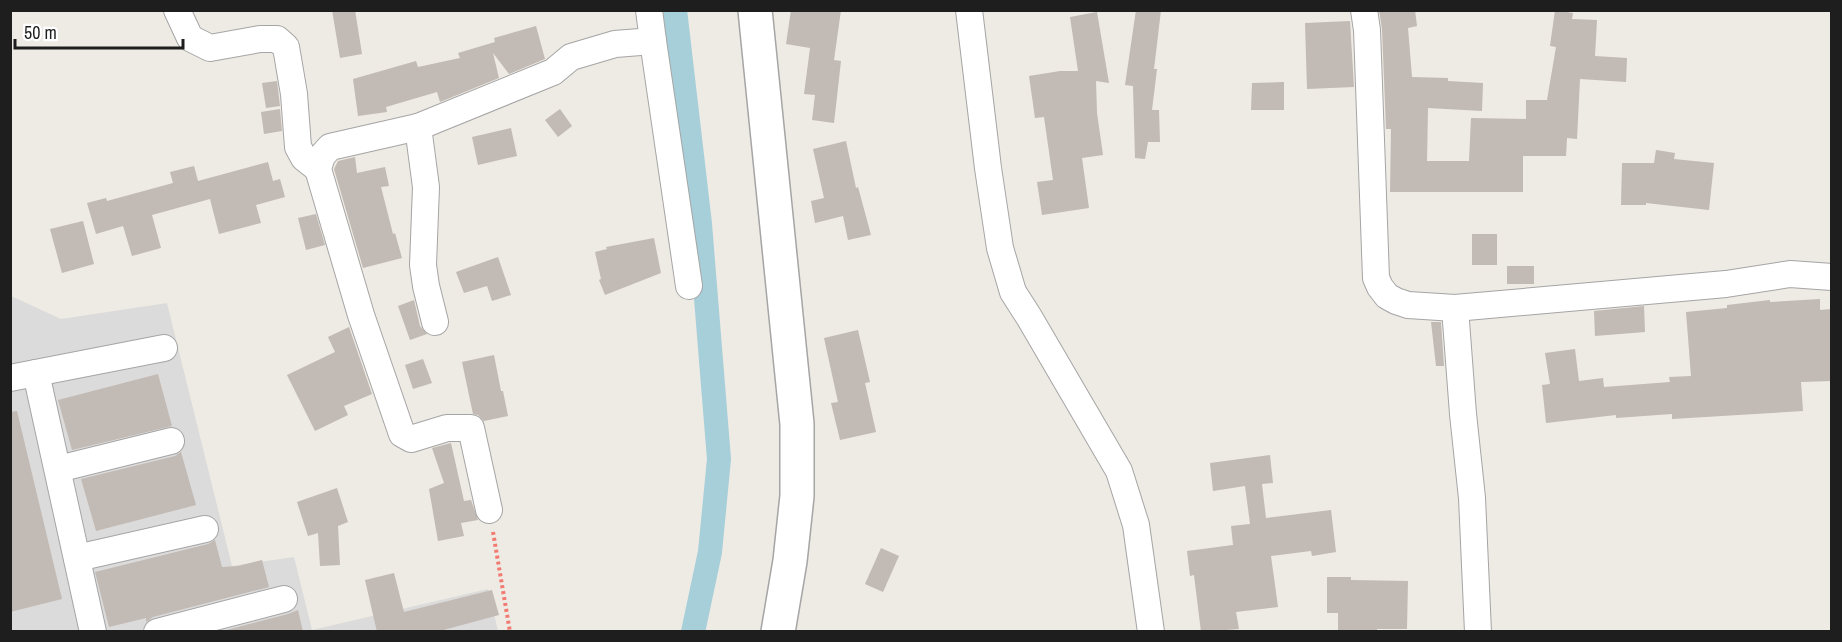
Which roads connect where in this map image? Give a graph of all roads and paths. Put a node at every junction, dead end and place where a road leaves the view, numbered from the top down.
1 (177, 10) edge
2 (649, 10) edge
3 (756, 10) edge
4 (969, 10) edge
5 (1364, 10) edge
6 (653, 41) junction
7 (418, 127) junction
8 (318, 169) junction
9 (1832, 277) edge
10 (689, 286) dead end
11 (1455, 308) junction
12 (435, 322) dead end
13 (164, 348) dead end
14 (36, 373) junction
15 (10, 378) edge
16 (171, 441) dead end
17 (58, 469) junction
18 (489, 510) joint
19 (205, 529) dead end
20 (77, 558) junction
21 (284, 599) dead end
22 (93, 632) edge
23 (157, 632) edge
24 (510, 632) edge
25 (778, 632) edge
26 (1151, 632) edge
27 (1478, 632) edge

1 - 8 street
2 - 6 street
3 - 25 street
4 - 26 street
5 - 11 street
6 - 7 street
6 - 10 street
7 - 8 street
7 - 12 street
8 - 18 street
9 - 11 street
11 - 27 street
13 - 14 street
14 - 15 street
14 - 17 street
16 - 17 street
17 - 20 street
18 - 24 path
19 - 20 street
20 - 22 street
21 - 23 street

